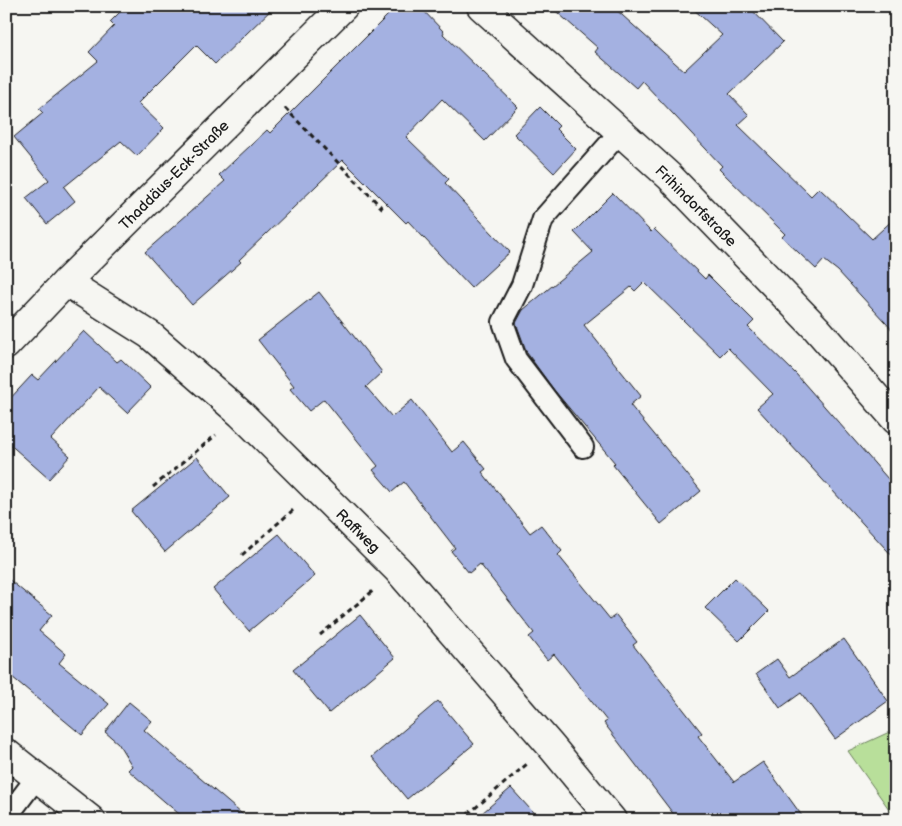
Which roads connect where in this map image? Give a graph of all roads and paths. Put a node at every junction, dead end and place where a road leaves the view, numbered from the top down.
1 (344, 6) edge
2 (481, 6) edge
3 (264, 86) junction
4 (620, 132) junction
5 (384, 210) dead end
6 (66, 282) junction
7 (6, 345) edge
8 (242, 414) junction
9 (896, 420) edge
10 (583, 447) dead end
11 (153, 486) dead end
12 (316, 490) junction
13 (242, 555) dead end
14 (398, 570) junction
15 (320, 635) dead end
16 (550, 744) junction
17 (6, 753) edge
18 (37, 777) junction
19 (6, 818) edge
20 (91, 820) edge
21 (460, 820) edge
22 (612, 820) edge

1 - 3 street, Thaddäus-Eck-Straße
2 - 4 street, Frihindorfstraße
3 - 5 path
3 - 6 street, Thaddäus-Eck-Straße
4 - 9 street, Frihindorfstraße
4 - 10 lane
6 - 7 street, Thaddäus-Eck-Straße
6 - 8 street, Raffweg
8 - 11 path
8 - 12 street, Raffweg
12 - 13 path
12 - 14 street, Raffweg
14 - 15 path
14 - 16 street, Raffweg
16 - 21 path
16 - 22 street, Raffweg
17 - 18 street
18 - 19 lane
18 - 20 street

